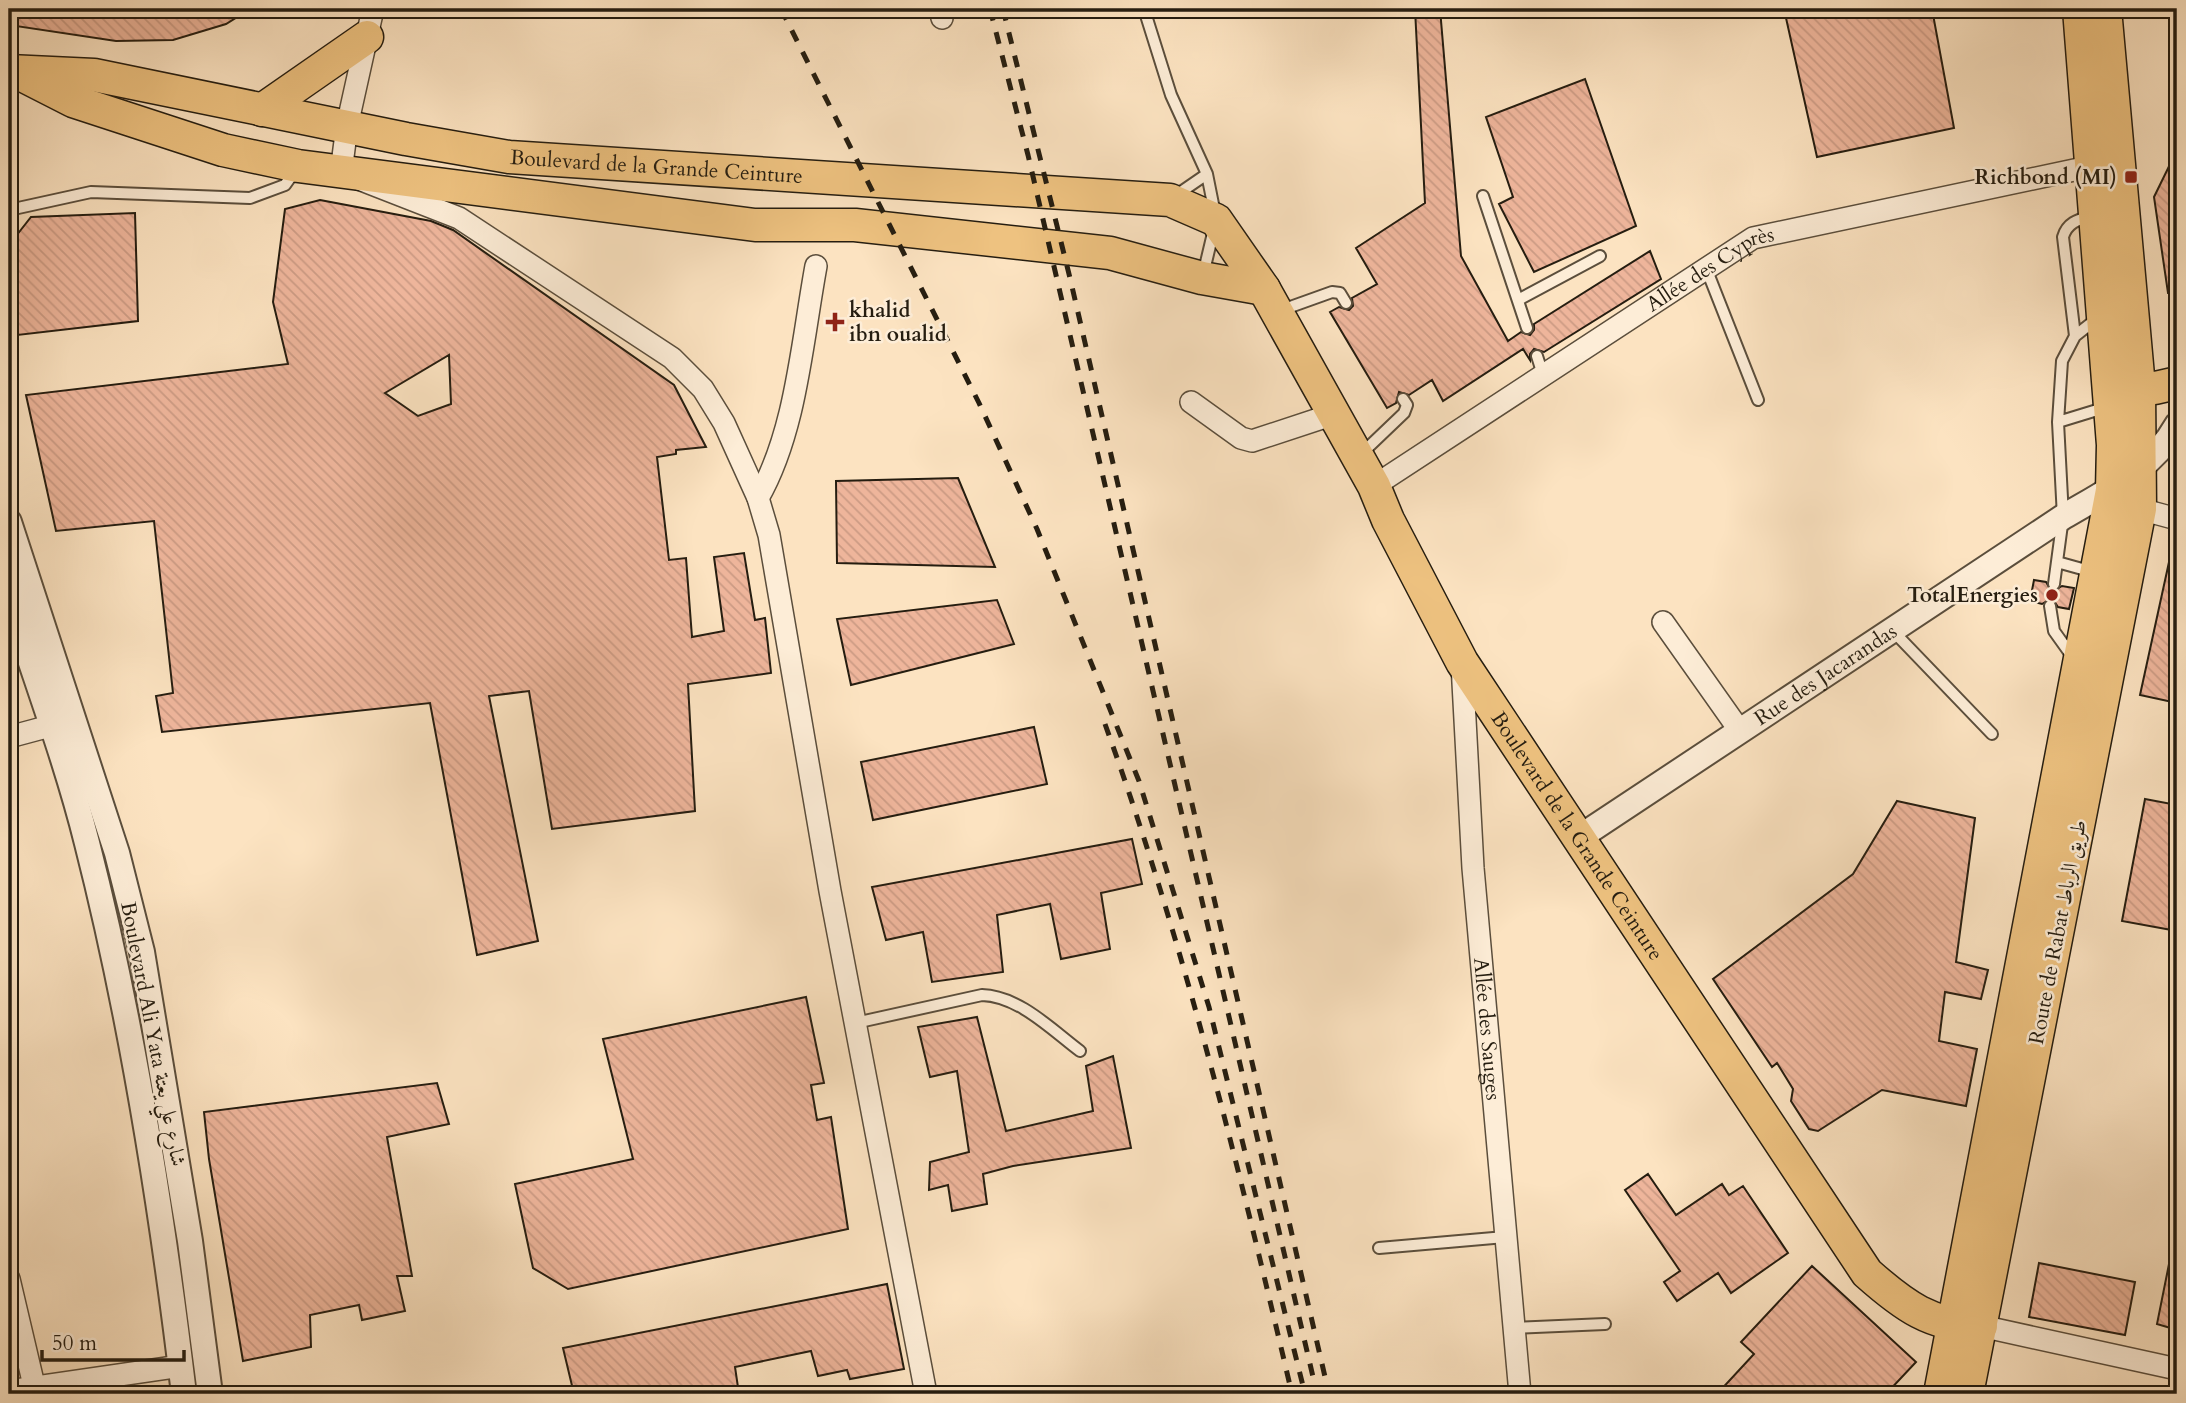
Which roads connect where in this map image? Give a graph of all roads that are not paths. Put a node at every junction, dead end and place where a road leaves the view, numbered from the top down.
1 (1144, 9) edge
2 (2079, 9) edge
3 (2105, 9) edge
4 (370, 23) edge
5 (12, 72) edge
6 (262, 110) junction
7 (347, 127) junction
8 (298, 166) junction
9 (2093, 166) junction
10 (341, 172) junction
11 (1207, 174) junction
12 (1483, 196) dead end
13 (1170, 200) junction
14 (9, 210) edge
15 (2097, 215) junction
16 (1216, 220) junction
17 (1600, 257) dead end
18 (816, 266) dead end
19 (1706, 268) junction
20 (1202, 278) junction
21 (1518, 300) junction
22 (1270, 301) junction
23 (1346, 303) dead end
24 (2104, 313) junction
25 (1528, 328) dead end
26 (2075, 336) junction
27 (2177, 383) edge
28 (2139, 387) junction
29 (1403, 399) dead end
30 (1758, 400) dead end
31 (1191, 402) dead end
32 (2110, 406) junction
33 (1334, 414) junction
34 (2058, 422) junction
35 (2177, 425) edge
36 (1358, 457) junction
37 (2140, 469) junction
38 (1374, 486) junction
39 (2112, 490) junction
40 (758, 498) junction
41 (2140, 509) junction
42 (2063, 517) junction
43 (2177, 519) edge
44 (9, 522) edge
45 (2057, 562) junction
46 (2096, 573) junction
47 (2054, 584) dead end
48 (9, 596) edge
49 (2050, 606) dead end
50 (1663, 622) dead end
51 (1892, 630) junction
52 (1462, 662) junction
53 (2079, 664) junction
54 (50, 726) junction
55 (1740, 730) junction
56 (1992, 734) dead end
57 (9, 737) edge
58 (1577, 839) junction
59 (855, 1023) junction
60 (1080, 1051) dead end
61 (1505, 1237) junction
62 (1379, 1248) dead end
63 (9, 1279) edge
64 (1605, 1324) dead end
65 (1968, 1326) junction
66 (1513, 1328) junction
67 (181, 1366) junction
68 (2177, 1368) edge
69 (36, 1390) edge
70 (9, 1391) edge
71 (184, 1394) edge
72 (210, 1394) edge
73 (926, 1394) edge
74 (1520, 1394) edge
75 (1940, 1394) edge
76 (1967, 1394) edge

1 - 11 lane
2 - 9 main road, Route de Rabat طريق الرباط
3 - 28 main road, Route de Rabat طريق الرباط
4 - 6 main road
4 - 7 street
5 - 6 main road, Boulevard de la Grande Ceinture
5 - 8 main road, Boulevard de la Grande Ceinture
6 - 7 main road, Boulevard de la Grande Ceinture
7 - 10 street
7 - 13 main road, Boulevard de la Grande Ceinture
8 - 10 main road, Boulevard de la Grande Ceinture
8 - 14 lane
9 - 15 main road, Route de Rabat طريق الرباط
9 - 19 street, Allée des Cyprès
10 - 20 main road, Boulevard de la Grande Ceinture
10 - 40 street
11 - 13 lane
11 - 16 lane
12 - 21 lane
13 - 16 main road, Boulevard de la Grande Ceinture
15 - 24 main road, Route de Rabat طريق الرباط
15 - 26 lane
16 - 20 lane
16 - 22 main road, Boulevard de la Grande Ceinture
17 - 21 lane
18 - 40 street
19 - 30 lane
19 - 38 street, Allée des Cyprès
20 - 22 main road, Boulevard de la Grande Ceinture
21 - 25 lane
22 - 23 lane
22 - 33 main road, Boulevard de la Grande Ceinture
24 - 26 lane
24 - 32 main road, Route de Rabat طريق الرباط
26 - 34 lane
27 - 28 main road
28 - 37 main road, Route de Rabat طريق الرباط
29 - 36 lane
31 - 33 street
32 - 34 lane
32 - 39 main road, Route de Rabat طريق الرباط
33 - 36 main road, Boulevard de la Grande Ceinture
34 - 42 lane
35 - 37 street, Rue des Jacarandas
36 - 38 main road, Boulevard de la Grande Ceinture
37 - 39 street, Rue des Jacarandas
37 - 41 main road, Route de Rabat طريق الرباط
38 - 52 main road, Boulevard de la Grande Ceinture
39 - 41 street
39 - 42 street, Rue des Jacarandas
39 - 46 main road, Route de Rabat طريق الرباط
40 - 59 street
41 - 43 street
41 - 65 main road, Route de Rabat طريق الرباط
42 - 45 lane
42 - 51 street, Rue des Jacarandas
44 - 72 street, Boulevard Ali Yata شارع علي يعتة
45 - 46 lane
45 - 47 lane
46 - 53 main road, Route de Rabat طريق الرباط
48 - 54 street, Boulevard Ali Yata شارع علي يعتة
49 - 53 lane
50 - 55 street
51 - 55 street, Rue des Jacarandas
51 - 56 lane
52 - 58 main road, Boulevard de la Grande Ceinture
52 - 61 street, Allée des Sauges
53 - 65 main road, Route de Rabat طريق الرباط
54 - 57 street
54 - 67 street, Boulevard Ali Yata شارع علي يعتة
55 - 58 street, Rue des Jacarandas
58 - 65 main road, Boulevard de la Grande Ceinture
59 - 60 lane
59 - 73 street
61 - 62 lane
61 - 66 street, Allée des Sauges
63 - 69 street
64 - 66 lane
65 - 68 street
65 - 75 main road, Route de Rabat طريق الرباط
65 - 76 main road, Route de Rabat طريق الرباط
66 - 74 street, Allée des Sauges
67 - 69 street
67 - 71 street, Boulevard Ali Yata شارع علي يعتة
69 - 70 street

